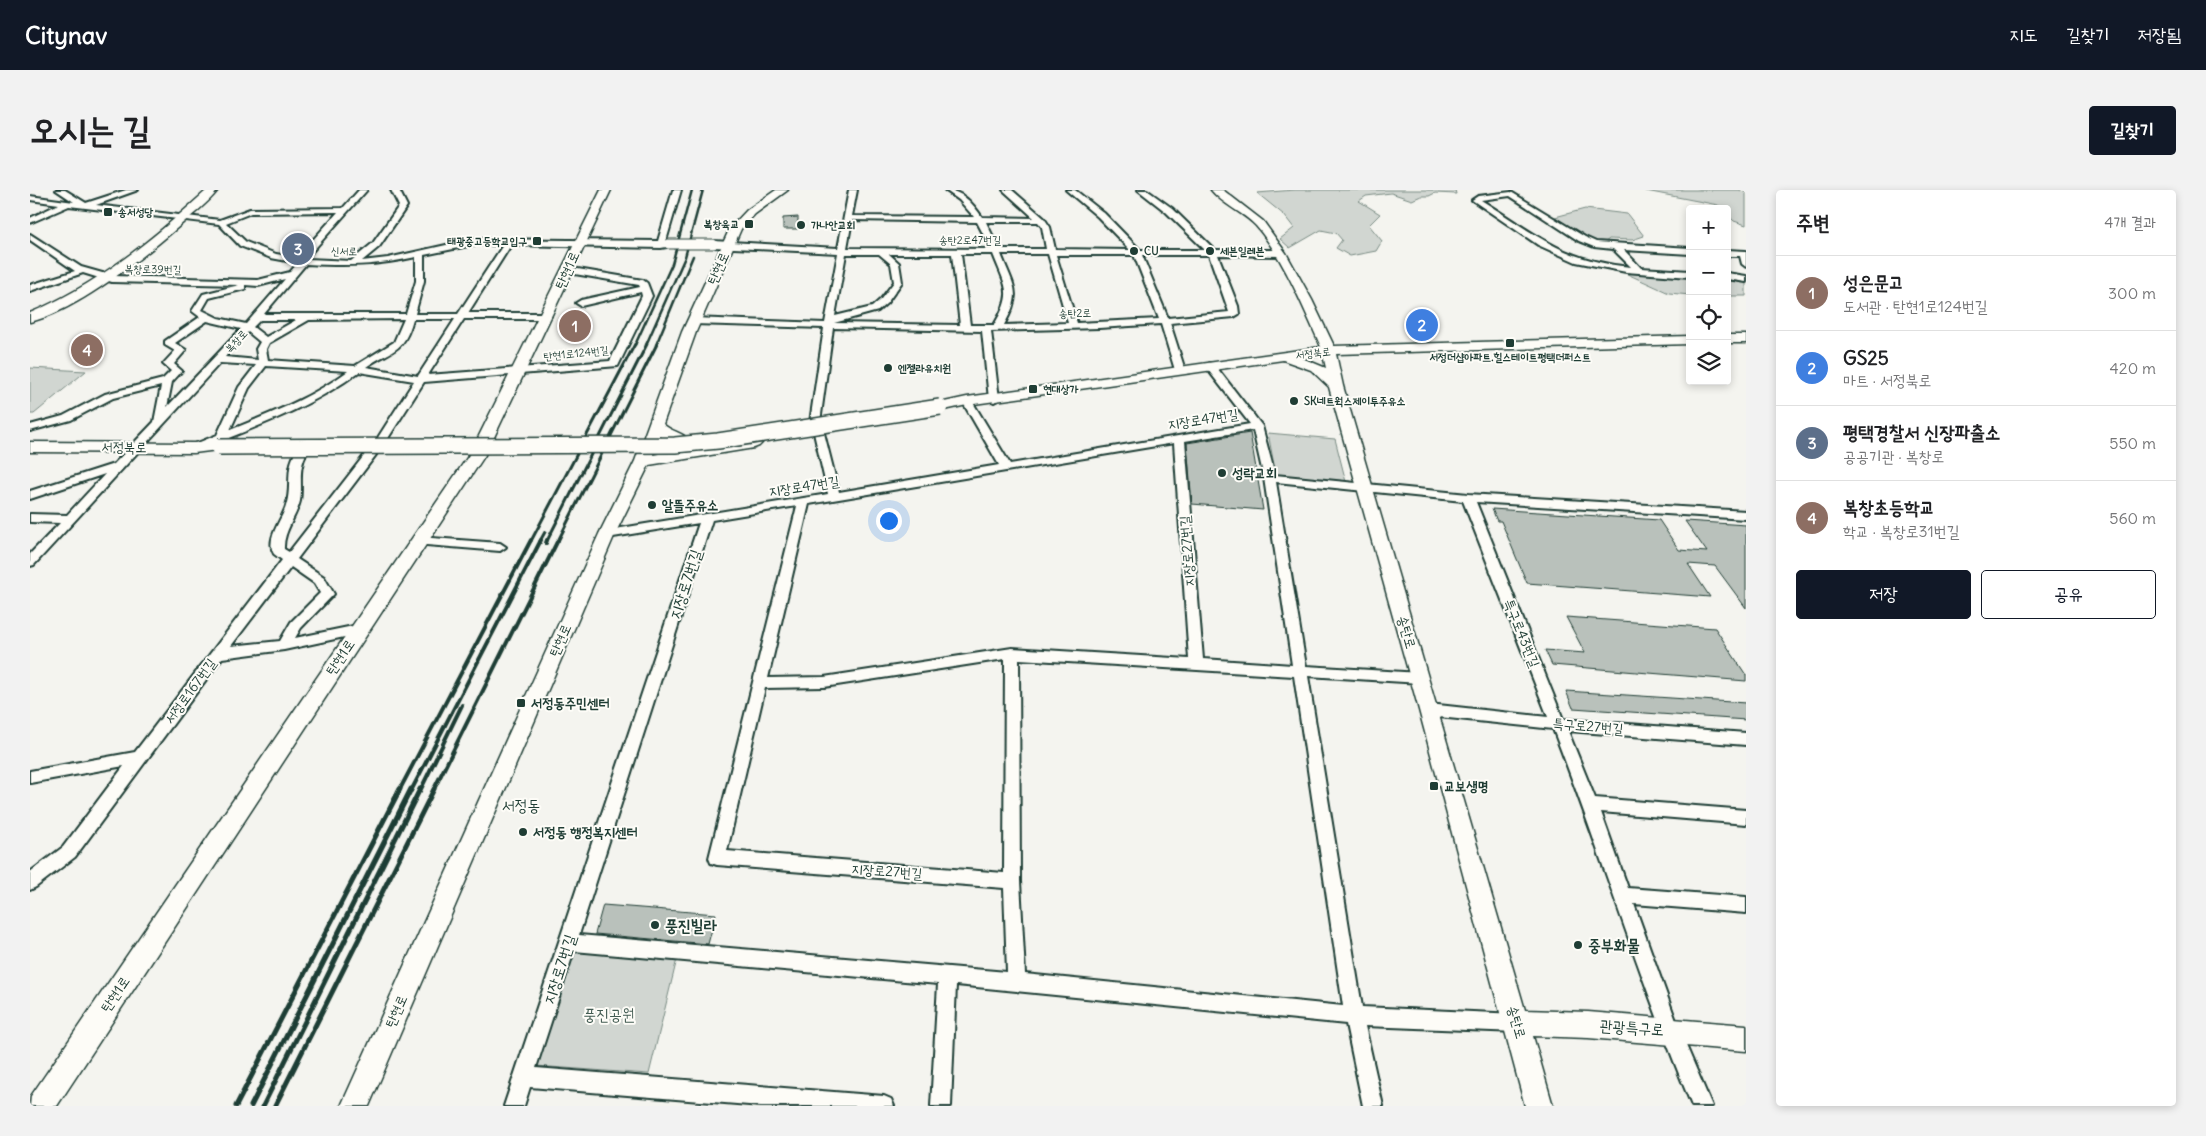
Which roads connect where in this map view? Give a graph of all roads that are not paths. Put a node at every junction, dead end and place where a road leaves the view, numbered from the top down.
1 (60, 190) edge
2 (134, 190) edge
3 (213, 190) edge
4 (363, 190) edge
5 (395, 190) edge
6 (606, 190) edge
7 (677, 190) edge
8 (783, 190) edge
9 (853, 190) edge
10 (949, 190) edge
11 (1007, 190) edge
12 (1070, 190) edge
13 (1142, 190) edge
14 (1216, 190) edge
15 (30, 198) edge
16 (65, 203) junction
17 (85, 205) junction
18 (345, 210) junction
19 (30, 211) edge
20 (180, 218) junction
21 (848, 218) junction
22 (981, 219) junction
23 (1041, 220) junction
24 (30, 221) edge
25 (221, 222) junction
26 (30, 236) edge
27 (508, 242) junction
28 (578, 243) junction
29 (665, 244) junction
30 (728, 244) junction
31 (1616, 247) junction
32 (956, 251) junction
33 (994, 251) junction
34 (1051, 251) junction
35 (1686, 251) edge
36 (842, 252) junction
37 (882, 252) junction
38 (1137, 252) junction
39 (1212, 252) junction
40 (1731, 252) edge
41 (1745, 253) edge
42 (420, 254) junction
43 (1280, 254) junction
44 (302, 261) junction
45 (352, 264) junction
46 (1746, 264) edge
47 (85, 270) junction
48 (566, 270) junction
49 (1639, 271) junction
50 (293, 274) junction
51 (1686, 274) edge
52 (105, 276) junction
53 (1731, 277) edge
54 (1746, 279) edge
55 (258, 282) junction
56 (30, 288) edge
57 (645, 289) junction
58 (581, 303) dead end
59 (307, 316) junction
60 (408, 316) junction
61 (546, 316) junction
62 (206, 317) junction
63 (257, 317) junction
64 (460, 317) junction
65 (30, 318) edge
66 (693, 321) junction
67 (829, 322) junction
68 (1165, 322) junction
69 (1073, 326) junction
70 (248, 327) junction
71 (965, 327) junction
72 (986, 328) junction
73 (997, 328) junction
74 (1731, 339) edge
75 (1746, 339) edge
76 (1686, 340) edge
77 (265, 341) junction
78 (1329, 350) junction
79 (1278, 357) junction
80 (218, 360) junction
81 (263, 363) junction
82 (1210, 366) junction
83 (358, 369) junction
84 (1180, 370) junction
85 (519, 371) junction
86 (419, 379) junction
87 (167, 381) junction
88 (1336, 386) junction
89 (994, 399) junction
90 (967, 401) junction
91 (159, 424) junction
92 (656, 425) junction
93 (1257, 426) junction
94 (817, 427) junction
95 (30, 428) edge
96 (1179, 438) junction
97 (684, 441) junction
98 (220, 442) junction
99 (30, 446) edge
100 (377, 446) junction
101 (136, 447) junction
102 (481, 447) junction
103 (647, 451) junction
104 (301, 452) junction
105 (119, 466) junction
106 (1006, 467) junction
107 (1270, 478) junction
108 (1366, 488) junction
109 (30, 495) edge
110 (834, 496) junction
111 (1468, 498) junction
112 (804, 501) junction
113 (1746, 515) edge
114 (707, 517) junction
115 (30, 518) edge
116 (71, 519) junction
117 (607, 534) junction
118 (418, 541) junction
119 (500, 547) dead end
120 (290, 559) junction
121 (30, 562) edge
122 (358, 630) junction
123 (284, 645) junction
124 (218, 653) junction
125 (1012, 653) junction
126 (1196, 664) junction
127 (1300, 670) junction
128 (1420, 678) junction
129 (761, 683) junction
130 (1430, 710) junction
131 (1558, 724) junction
132 (1746, 739) edge
133 (141, 757) junction
134 (30, 777) edge
135 (1590, 804) junction
136 (1746, 817) edge
137 (1012, 881) junction
138 (30, 882) edge
139 (1621, 895) junction
140 (1746, 905) edge
141 (568, 942) junction
142 (947, 977) junction
143 (1016, 982) junction
144 (1354, 1016) junction
145 (1517, 1023) junction
146 (1670, 1030) junction
147 (1746, 1038) edge
148 (523, 1077) junction
149 (42, 1106) edge
150 (355, 1106) edge
151 (514, 1106) edge
152 (884, 1106) edge
153 (941, 1106) edge
154 (1373, 1106) edge
155 (1539, 1106) edge
156 (1702, 1106) edge

1 - 17 street
2 - 17 street
3 - 20 street
4 - 18 street, 복창로
5 - 45 street
6 - 28 street, 탄현1로
7 - 29 street
8 - 30 street, 탄현로
9 - 21 street
10 - 22 street
11 - 23 street
12 - 38 street
13 - 39 street, 송탄2로
14 - 43 street, 송탄로
15 - 16 street
16 - 17 street
16 - 19 street
16 - 24 street
17 - 20 street
18 - 25 street
18 - 44 street, 복창로
20 - 25 street
20 - 52 street
21 - 22 street
21 - 36 street
22 - 23 street
22 - 33 street
23 - 34 street
25 - 44 street, 신서로
26 - 47 street, 복창로39번길
27 - 28 street, 신서로
27 - 42 street, 신서로
27 - 64 street
28 - 29 street, 신서로
28 - 48 street, 탄현1로
29 - 30 street, 신서로, bridge
30 - 36 street, 송탄2로47번길
30 - 66 street, 탄현로
31 - 35 street
31 - 49 street
31 - 49 street
32 - 33 street, 송탄2로47번길
32 - 37 street, 송탄2로47번길
32 - 71 street
33 - 34 street, 송탄2로47번길
33 - 73 street
34 - 38 street, 송탄2로47번길
34 - 69 street
36 - 37 street, 송탄2로47번길
36 - 67 street
37 - 67 street
38 - 39 street, 송탄2로47번길
38 - 68 street
39 - 43 street
39 - 68 street, 송탄2로
40 - 41 street
41 - 46 street
42 - 45 street, 신서로
42 - 60 street
43 - 78 street, 송탄로
44 - 45 street, 신서로
44 - 50 street, 복창로
47 - 52 street, 복창로39번길
47 - 56 street
48 - 57 street
48 - 61 street, 탄현1로
49 - 51 street
50 - 55 street, 복창로39번길
50 - 63 street, 복창로
52 - 55 street, 복창로39번길
52 - 65 street
53 - 54 street
55 - 62 street, 복창로39번길
57 - 58 street
57 - 85 street, 탄현1로124번길
59 - 60 street
59 - 63 street
59 - 77 street
60 - 64 street
60 - 83 street
61 - 64 street
61 - 85 street, 탄현1로
62 - 70 street
62 - 87 street
63 - 70 street, 복창로
64 - 86 street
66 - 67 street, 송탄2로
66 - 92 street, 탄현로
67 - 71 street, 송탄2로
67 - 94 street
68 - 69 street, 송탄2로
68 - 84 street
69 - 73 street, 송탄2로
70 - 77 street
70 - 80 street, 복창로
71 - 72 street, 송탄2로
72 - 73 street, 송탄2로
72 - 89 street
74 - 75 street
76 - 78 street, 서정북로
77 - 81 street
78 - 79 street, 서정북로
78 - 88 street, 송탄로
79 - 82 street, 서정북로
79 - 88 street
80 - 81 street
80 - 91 street, 복창로
81 - 83 street
81 - 98 street
82 - 84 street, 서정북로
82 - 93 street
83 - 86 street
83 - 98 street
84 - 89 street, 서정북로
85 - 86 street
85 - 102 street, 탄현1로
86 - 100 street
87 - 91 street
87 - 95 street
88 - 108 street, 송탄로
89 - 90 street, 서정북로
90 - 94 street
90 - 98 street, 서정북로, bridge
90 - 106 street
91 - 101 street, 복창로
92 - 97 street
92 - 103 street, 탄현로
93 - 96 street, 지장로47번길
93 - 107 street
94 - 97 street
94 - 103 street
94 - 110 street
96 - 106 street, 지장로47번길
96 - 126 street, 지장로27번길
97 - 103 street
98 - 100 street
98 - 101 street, 서정북로
98 - 104 street
99 - 101 street, 서정북로
100 - 102 street
100 - 104 street
100 - 120 street
101 - 105 street, 복창로
102 - 118 street, 탄현1로
103 - 117 street, 탄현로
104 - 120 street
105 - 109 street
105 - 116 street, 복창로
106 - 110 street, 지장로47번길
107 - 108 street
107 - 127 street
108 - 111 street
108 - 128 street, 송탄로
110 - 112 street, 지장로47번길
111 - 113 street
111 - 131 street, 특구로43번길
112 - 114 street, 지장로47번길
112 - 129 street, 지장로27번길
114 - 117 street, 지장로47번길
114 - 141 street, 지장로7번길
115 - 116 street
116 - 121 street, 복창로
117 - 150 street, 탄현로
118 - 119 street
118 - 122 street, 탄현1로
120 - 123 street
120 - 124 street
122 - 123 street, 서정로167번길
122 - 149 street, 탄현1로
123 - 124 street, 서정로167번길
124 - 133 street, 서정로167번길
125 - 126 street
125 - 129 street
125 - 137 street
126 - 127 street
127 - 128 street
127 - 144 street
128 - 130 street, 송탄로
129 - 137 street, 지장로27번길
130 - 131 street, 특구로27번길
130 - 145 street, 송탄로
131 - 132 street, 특구로27번길
131 - 135 street, 특구로43번길
133 - 134 street
133 - 138 street, 서정로167번길
135 - 136 street
135 - 139 street, 특구로43번길
137 - 143 street
139 - 140 street
139 - 146 street, 특구로43번길
141 - 142 street
141 - 148 street, 지장로7번길
142 - 143 street
142 - 153 street
143 - 144 street
144 - 145 street
144 - 154 street
145 - 146 street, 관광특구로
145 - 155 street, 송탄로
146 - 147 street, 관광특구로
146 - 156 street, 특구로43번길
148 - 151 street, 지장로7번길
148 - 152 street

